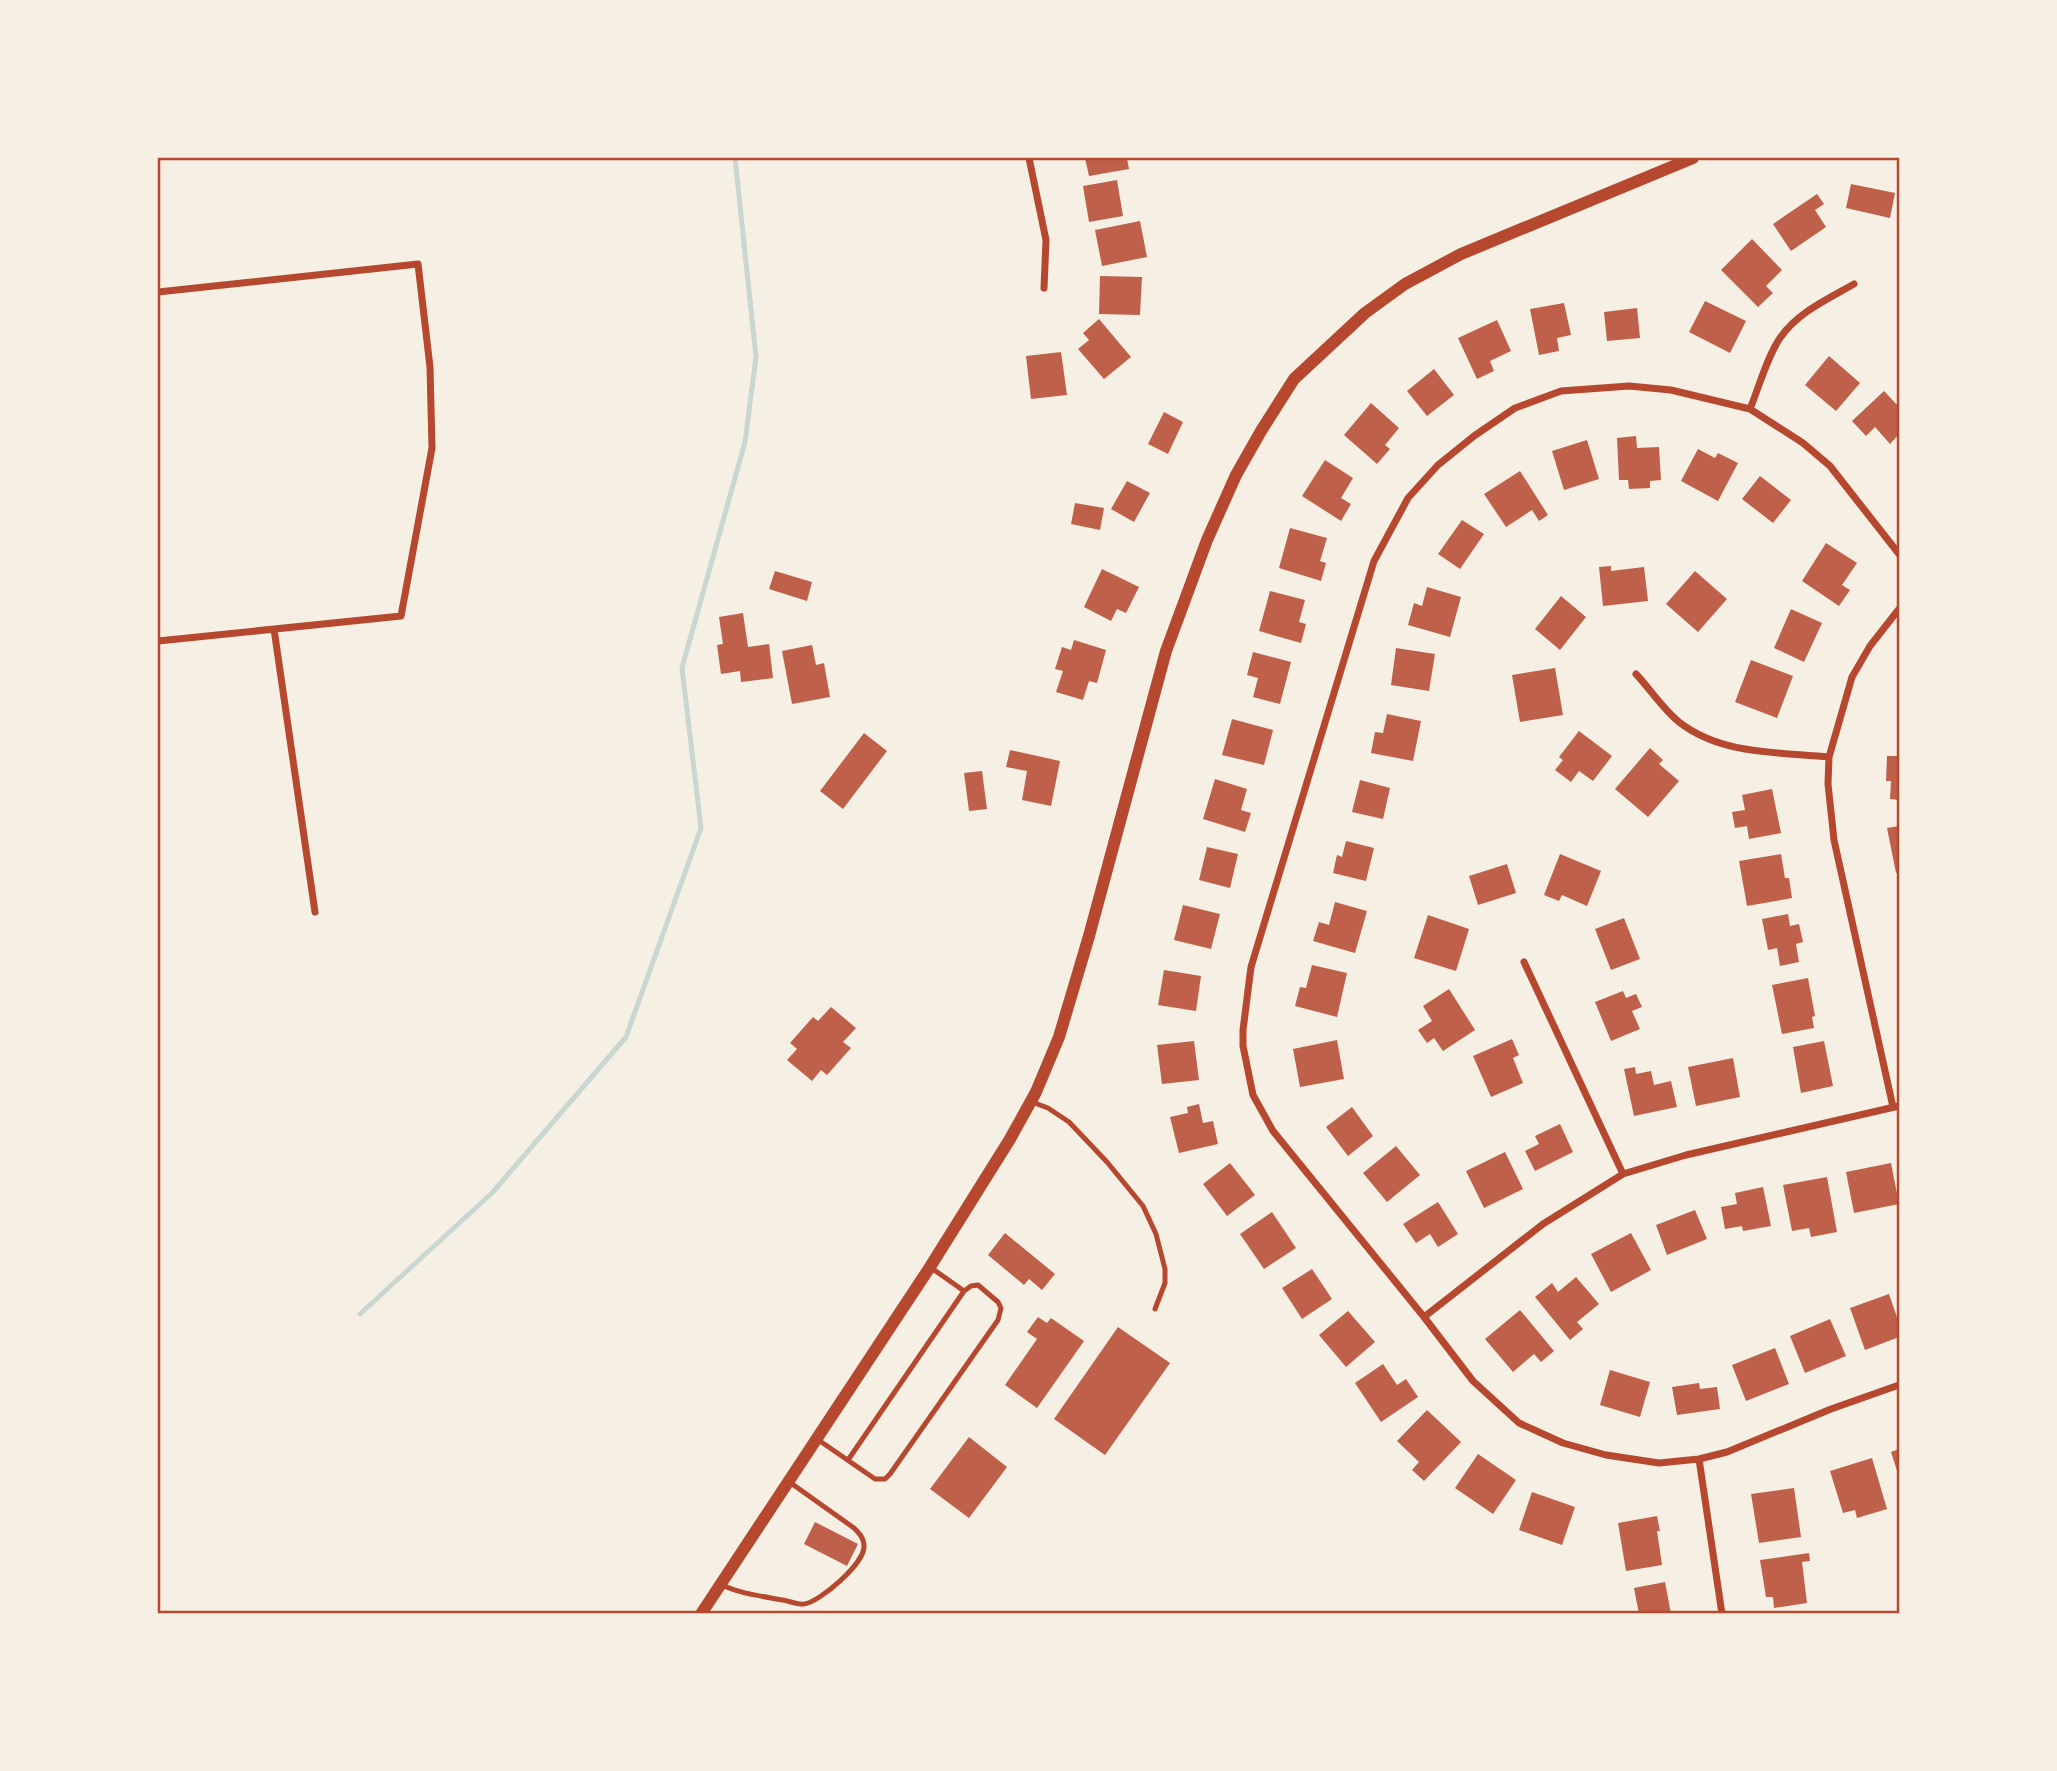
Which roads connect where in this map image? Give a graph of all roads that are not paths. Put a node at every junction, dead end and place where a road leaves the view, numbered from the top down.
1 (1029, 158) edge
2 (1693, 158) edge
3 (1854, 284) dead end
4 (1044, 288) dead end
5 (158, 292) edge
6 (1750, 409) junction
7 (1899, 554) edge
8 (1899, 609) edge
9 (274, 629) junction
10 (158, 640) edge
11 (1636, 674) dead end
12 (1829, 757) junction
13 (315, 912) dead end
14 (1524, 962) dead end
15 (1031, 1102) junction
16 (1896, 1106) edge
17 (1623, 1174) junction
18 (930, 1267) junction
19 (964, 1290) junction
20 (1155, 1309) dead end
21 (1424, 1317) junction
22 (1899, 1385) edge
23 (816, 1439) junction
24 (1699, 1459) junction
25 (848, 1461) junction
26 (788, 1482) junction
27 (720, 1584) junction
28 (701, 1614) edge
29 (1722, 1614) edge

1 - 4 street
2 - 15 street
3 - 6 street
5 - 9 street
6 - 7 street
6 - 21 street
8 - 12 street
9 - 10 street
9 - 13 street
11 - 12 street
12 - 16 street
14 - 17 street
15 - 18 street
15 - 20 lane
16 - 17 street
17 - 21 street
18 - 19 lane
18 - 23 street
19 - 25 lane
19 - 25 lane
21 - 24 street
22 - 24 street
23 - 25 lane
23 - 26 street
24 - 29 street
26 - 27 street
26 - 27 lane
27 - 28 street

